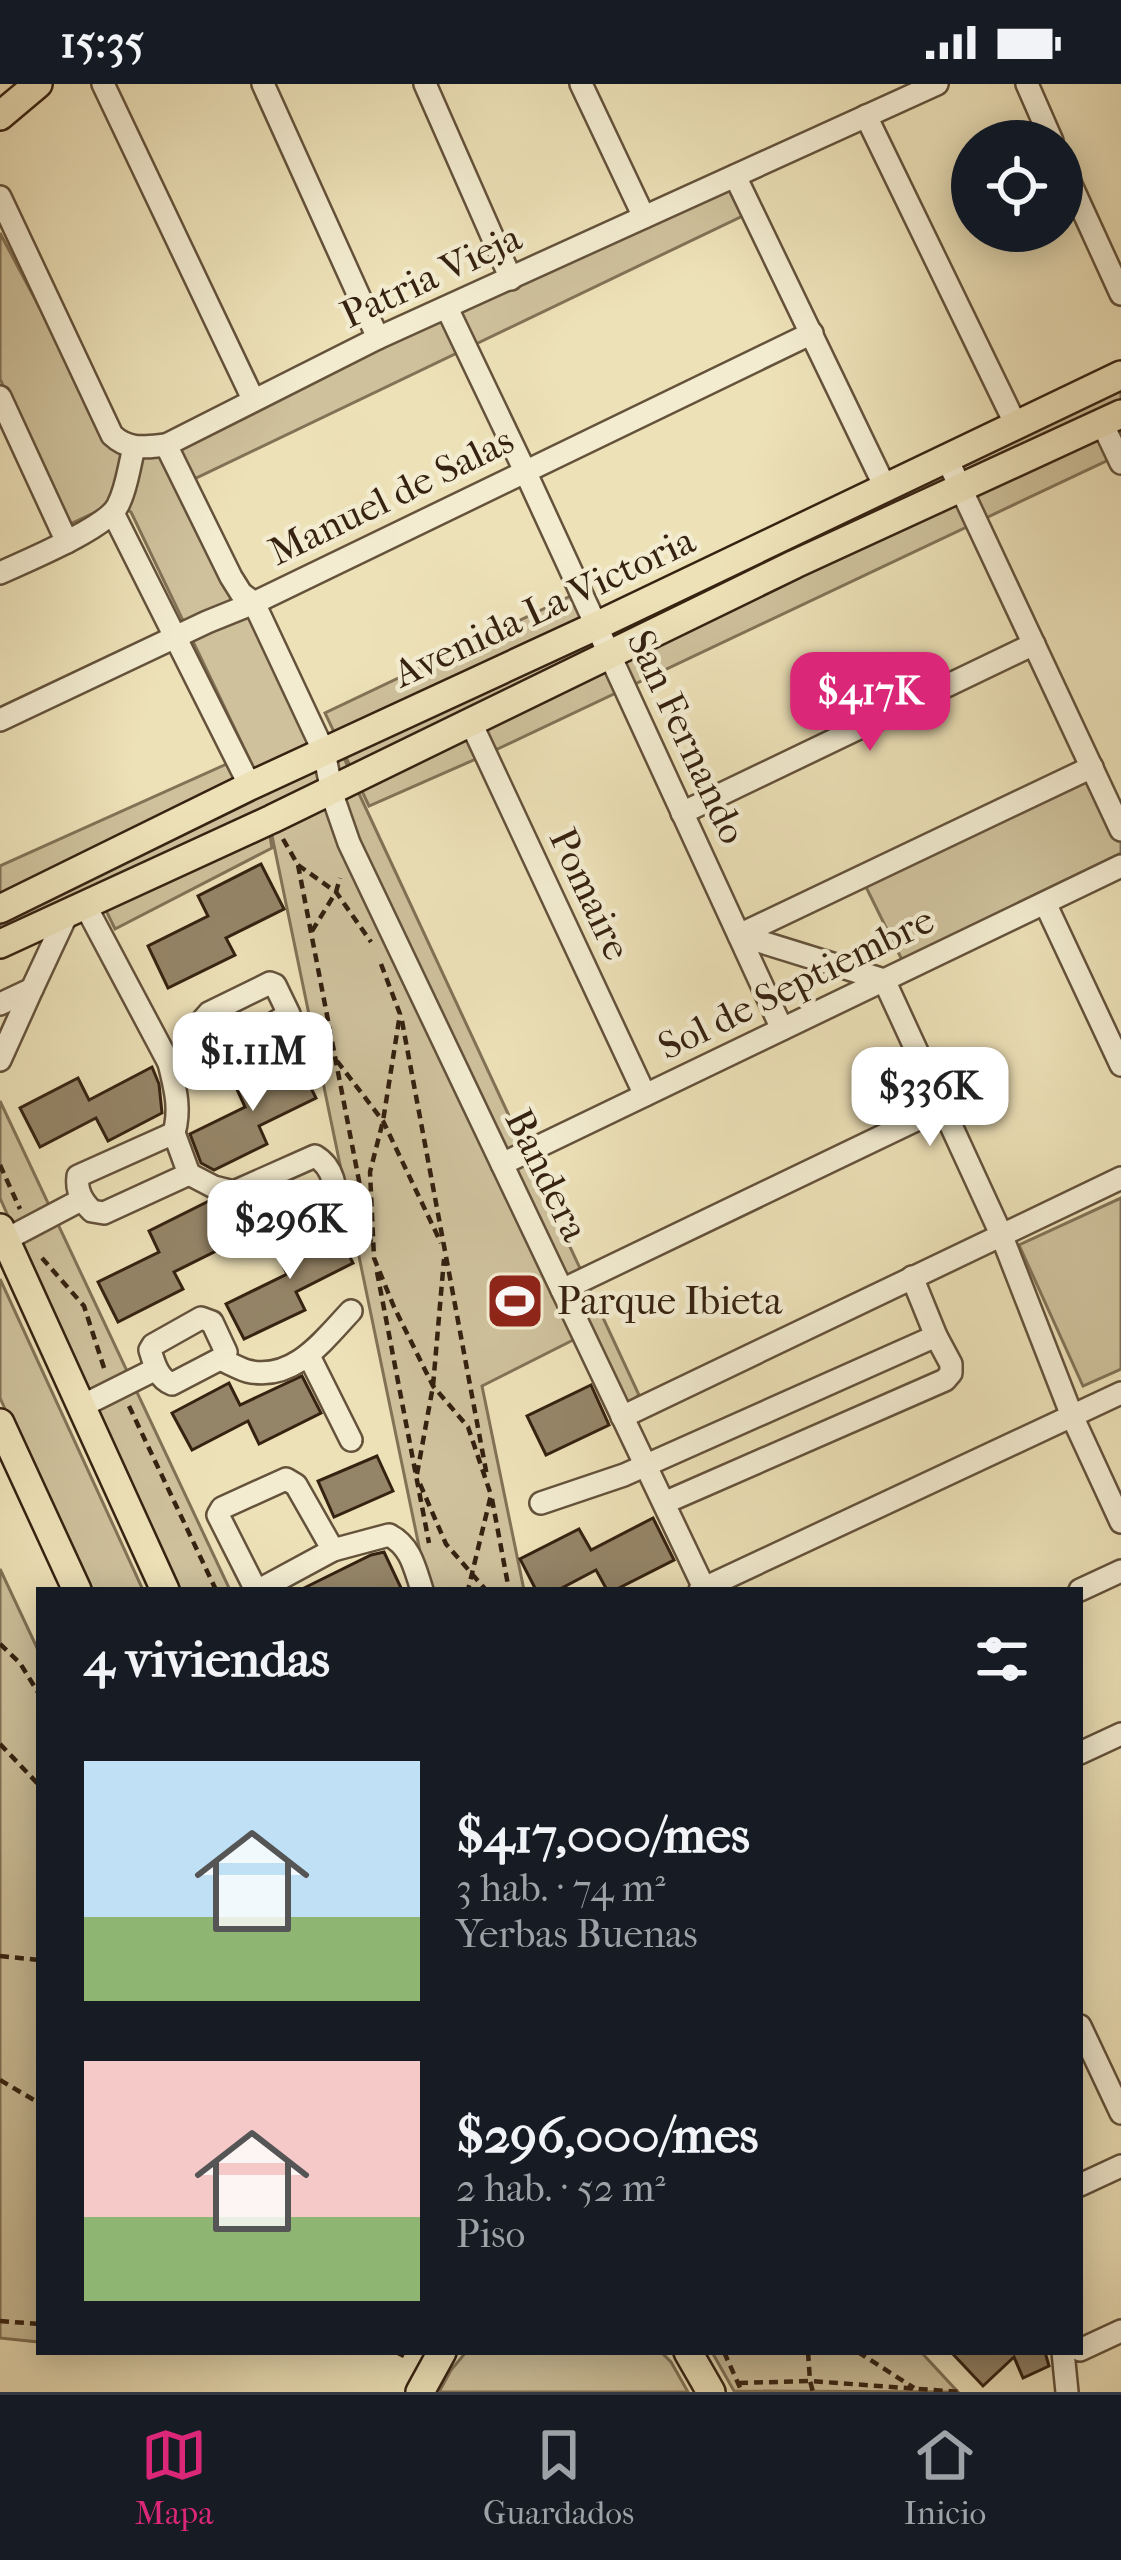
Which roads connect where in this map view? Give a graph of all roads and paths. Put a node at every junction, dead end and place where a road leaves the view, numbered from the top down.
1 (38, 84) edge
2 (103, 84) edge
3 (263, 84) edge
4 (425, 84) edge
5 (581, 84) edge
6 (937, 84) edge
7 (1027, 84) edge
8 (0, 116) edge
9 (866, 116) junction
10 (1043, 120) edge
11 (735, 176) junction
12 (0, 197) edge
13 (1083, 211) edge
14 (644, 217) junction
15 (511, 279) junction
16 (1121, 294) edge
17 (446, 308) junction
18 (812, 332) junction
19 (379, 338) junction
20 (1121, 375) edge
21 (0, 397) edge
22 (254, 399) junction
23 (1112, 419) edge
24 (1016, 425) junction
25 (166, 445) junction
26 (134, 448) junction
27 (947, 459) junction
28 (1121, 463) edge
29 (525, 471) junction
30 (961, 488) junction
31 (886, 489) junction
32 (113, 513) junction
33 (68, 542) junction
34 (0, 573) edge
35 (254, 603) junction
36 (596, 626) junction
37 (176, 638) junction
38 (1034, 644) junction
39 (610, 656) junction
40 (0, 720) edge
41 (471, 723) junction
42 (324, 752) junction
43 (1091, 767) junction
44 (250, 786) junction
45 (331, 790) junction
46 (682, 813) junction
47 (272, 819) junction
48 (1121, 830) edge
49 (349, 843) junction
50 (298, 865) junction
51 (1121, 866) edge
52 (336, 892) junction
53 (1045, 903) junction
54 (0, 909) edge
55 (76, 909) junction
56 (311, 932) junction
57 (739, 934) junction
58 (0, 944) edge
59 (392, 972) dead end
60 (884, 980) junction
61 (32, 988) junction
62 (0, 1004) edge
63 (400, 1014) junction
64 (782, 1029) junction
65 (1114, 1031) edge
66 (205, 1041) dead end
67 (1, 1056) edge
68 (335, 1059) junction
69 (169, 1063) junction
70 (1121, 1065) edge
71 (645, 1095) junction
72 (943, 1107) junction
73 (383, 1121) junction
74 (174, 1132) junction
75 (502, 1164) junction
76 (189, 1174) junction
77 (1121, 1178) edge
78 (234, 1192) junction
79 (81, 1200) junction
80 (3, 1234) edge
81 (1000, 1234) junction
82 (445, 1251) junction
83 (374, 1258) junction
84 (912, 1277) junction
85 (562, 1290) junction
86 (351, 1311) dead end
87 (936, 1336) junction
88 (309, 1356) junction
89 (220, 1359) junction
90 (156, 1369) junction
91 (434, 1386) junction
92 (1121, 1393) edge
93 (80, 1407) junction
94 (1072, 1416) junction
95 (622, 1418) junction
96 (0, 1423) edge
97 (351, 1440) dead end
98 (645, 1465) junction
99 (416, 1477) junction
100 (491, 1495) junction
101 (541, 1503) dead end
102 (664, 1503) junction
103 (1121, 1522) edge
104 (429, 1545) dead end
105 (333, 1550) junction
106 (1121, 1571) edge
107 (473, 1577) junction
108 (76, 1587) edge
109 (163, 1587) edge
110 (256, 1587) edge
111 (264, 1587) edge
112 (421, 1587) edge
113 (469, 1587) edge
114 (483, 1587) edge
115 (507, 1587) edge
116 (702, 1587) edge
117 (707, 1587) edge
118 (1083, 1589) edge
119 (0, 1644) edge
120 (36, 1689) edge
121 (1118, 1743) edge
122 (0, 1744) edge
123 (1083, 1752) edge
124 (36, 1783) edge
125 (0, 1956) edge
126 (36, 1960) edge
127 (1083, 2032) edge
128 (0, 2080) edge
129 (36, 2101) edge
130 (1121, 2113) edge
131 (1121, 2166) edge
132 (1083, 2184) edge
133 (0, 2321) edge
134 (36, 2324) edge
135 (1121, 2331) edge
136 (1083, 2348) edge
137 (690, 2355) edge
138 (725, 2355) edge
139 (808, 2355) edge
140 (863, 2355) edge
141 (1072, 2355) edge
142 (810, 2381) junction
143 (739, 2383) junction
144 (917, 2391) edge
145 (710, 2392) edge
146 (742, 2392) edge
147 (813, 2392) edge
148 (961, 2392) edge
149 (1067, 2392) edge

1 - 8 main road
2 - 22 street
3 - 19 street
4 - 15 street
5 - 14 street
6 - 9 street, Patria Vieja
7 - 10 street
9 - 11 street, Patria Vieja
9 - 24 street
11 - 14 street, Patria Vieja
11 - 18 street
12 - 26 street
13 - 16 street
14 - 15 street, Patria Vieja
15 - 17 street, Patria Vieja
17 - 19 street, Patria Vieja
17 - 29 street, San Fernando
18 - 29 street, Manuel de Salas
18 - 31 street
19 - 22 street, Patria Vieja
20 - 24 main road, Avenida La Victoria
21 - 33 street
22 - 25 street, Patria Vieja
23 - 28 street
23 - 30 main road, Avenida La Victoria
24 - 27 main road, Avenida La Victoria
25 - 26 street, Patria Vieja
25 - 35 street, Bandera
26 - 32 street
27 - 30 street
27 - 31 main road, Avenida La Victoria
29 - 35 street, Manuel de Salas
29 - 36 street, San Fernando
30 - 38 street
30 - 39 main road, Avenida La Victoria
31 - 36 main road, Avenida La Victoria
32 - 33 street
32 - 37 street
33 - 34 street
35 - 37 street, Manuel de Salas
35 - 42 street, Bandera
36 - 39 street, San Fernando
36 - 42 main road, Avenida La Victoria
37 - 40 street, Manuel de Salas
37 - 44 street
38 - 43 street
38 - 46 street
39 - 41 main road, Avenida La Victoria
39 - 46 street, San Fernando
41 - 45 main road, Avenida La Victoria
41 - 71 street, Pomaire
42 - 44 main road, Avenida La Victoria
42 - 45 street, Bandera
43 - 48 street
43 - 57 street
44 - 54 main road, Avenida La Victoria
45 - 47 main road, Avenida La Victoria
45 - 49 street, Bandera
46 - 57 street, San Fernando
47 - 50 path
47 - 55 main road, Avenida La Victoria
49 - 52 path
49 - 75 street, Bandera
50 - 52 path
50 - 56 path
51 - 53 street, Sol de Septiembre
52 - 56 path
52 - 63 path
53 - 60 street, Sol de Septiembre
53 - 65 street
55 - 58 main road, Avenida La Victoria
55 - 61 street
55 - 69 street
56 - 68 path
57 - 60 street
57 - 64 street, San Fernando
59 - 63 path
60 - 64 street, Sol de Septiembre
60 - 72 street
61 - 62 street
61 - 67 street
63 - 73 path
63 - 82 path
64 - 71 street, Sol de Septiembre
65 - 70 street
66 - 69 street
68 - 73 path
68 - 83 path
69 - 74 street
71 - 75 street, Sol de Septiembre
72 - 81 street
72 - 85 street
73 - 82 path
73 - 83 path
74 - 76 street
74 - 79 street
75 - 85 street, Bandera
76 - 78 street
76 - 79 street
77 - 81 street
78 - 78 street
79 - 80 street
80 - 93 main road
81 - 84 street
81 - 94 street
82 - 91 path
82 - 100 path
83 - 91 path
83 - 99 path
84 - 87 street
84 - 95 street
85 - 95 street, Bandera
86 - 88 street
87 - 98 street
87 - 102 street
88 - 89 street
88 - 97 street
89 - 90 street
89 - 90 street
90 - 93 street
91 - 99 path
91 - 100 path
92 - 94 street
93 - 109 main road
94 - 103 street
94 - 117 street
95 - 98 street, Bandera
96 - 108 main road
98 - 101 street
98 - 102 street, Bandera
99 - 104 path
99 - 107 path
100 - 107 path
100 - 115 path
102 - 116 street, Bandera
105 - 110 street
105 - 111 street
105 - 112 street
106 - 118 street
107 - 113 path
107 - 114 path
119 - 120 path
121 - 123 street
122 - 124 path
125 - 126 path
127 - 130 street
128 - 129 path
131 - 132 street
133 - 134 path
135 - 136 street
137 - 145 main road
138 - 143 path
139 - 142 path
140 - 144 path
141 - 149 street
142 - 143 path
142 - 144 path
142 - 147 path
143 - 146 path
144 - 148 path

